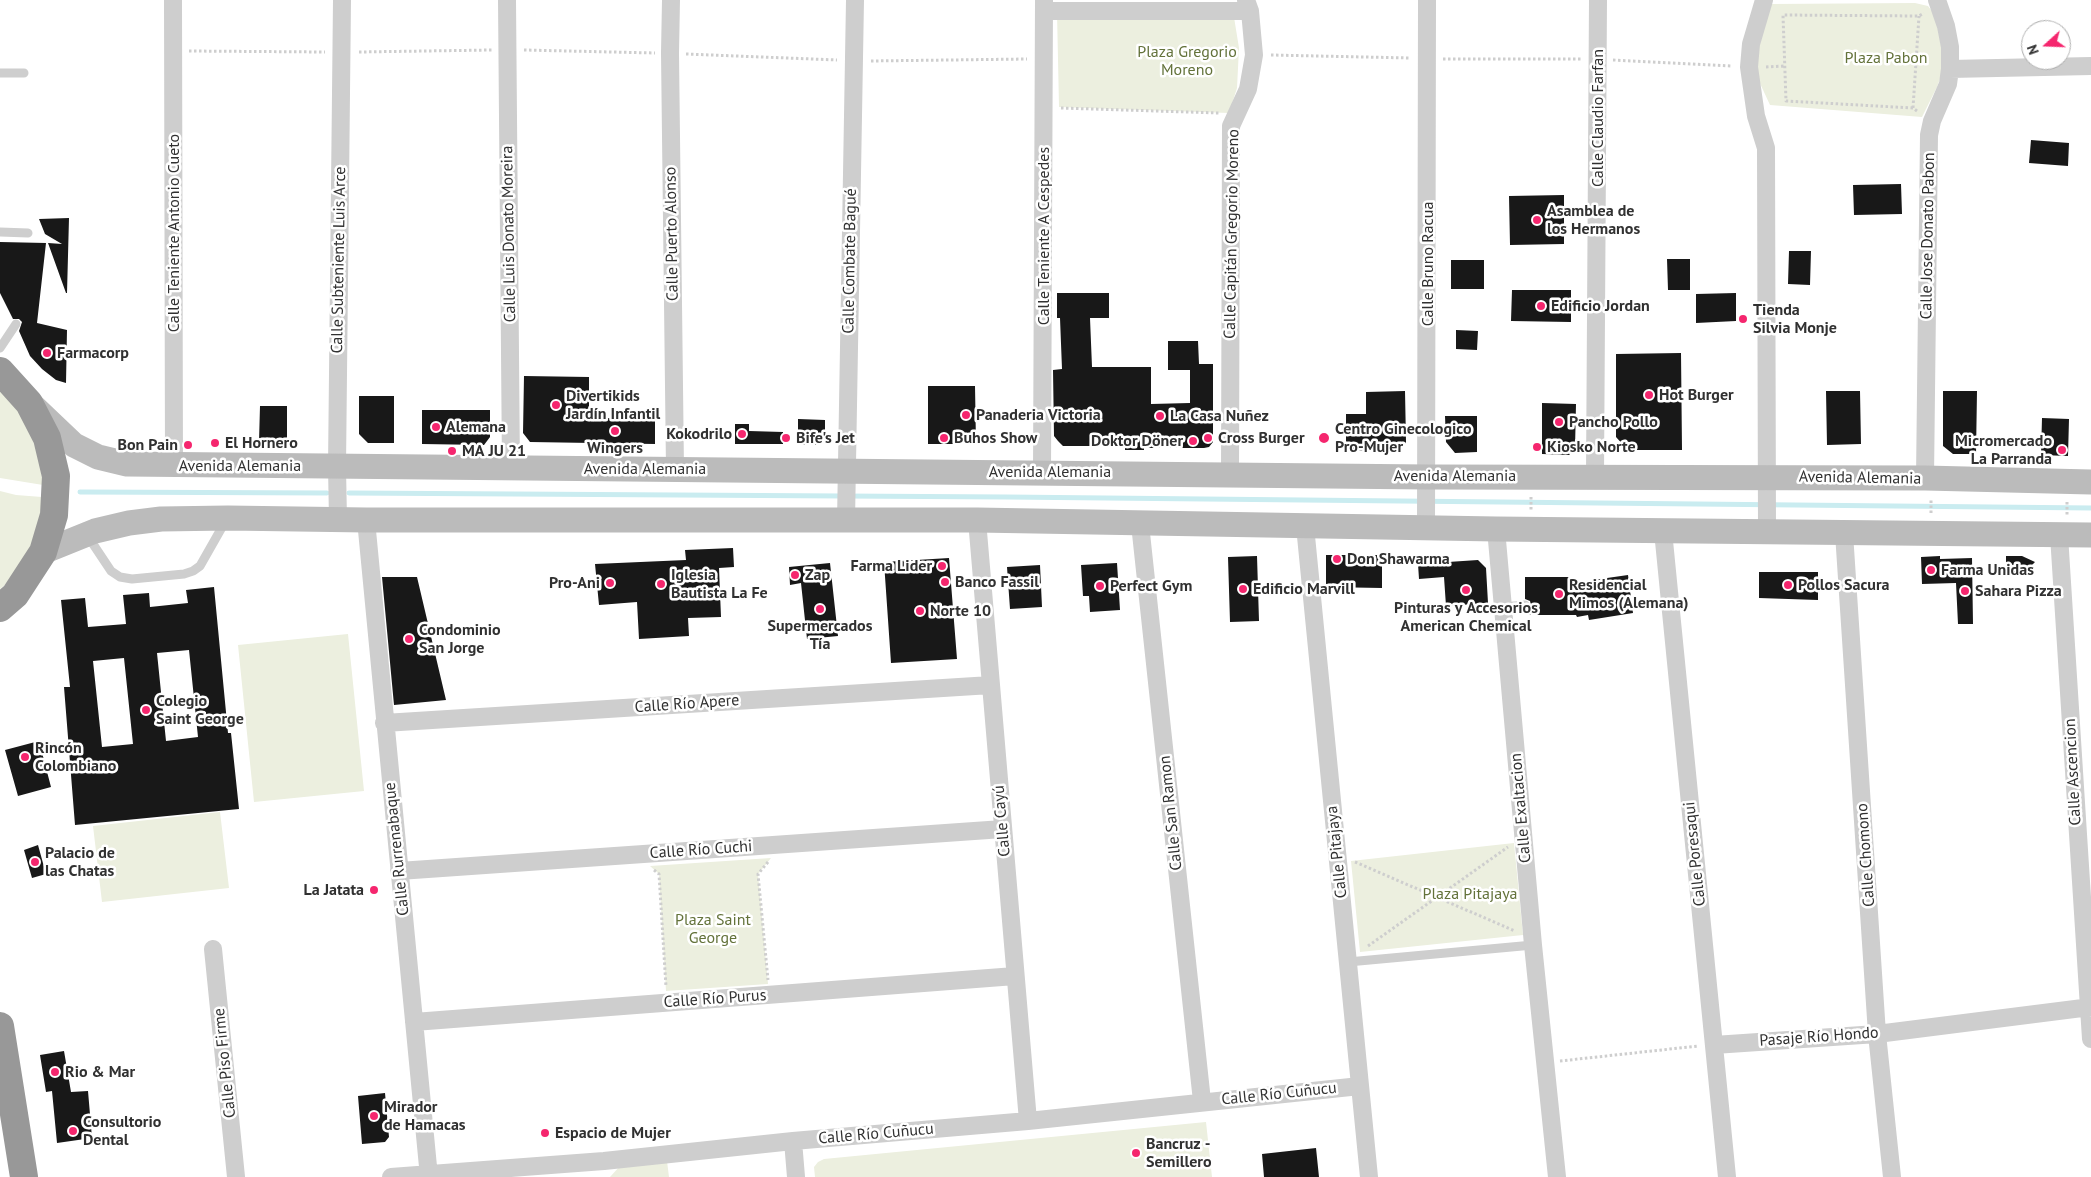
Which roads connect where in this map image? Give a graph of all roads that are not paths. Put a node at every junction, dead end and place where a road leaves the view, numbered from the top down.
1 (174, 0) edge
2 (342, 0) edge
3 (507, 0) edge
4 (671, 0) edge
5 (855, 0) edge
6 (1427, 0) edge
7 (1598, 0) edge
8 (1764, 0) edge
9 (1937, 2) edge
10 (1044, 5) edge
11 (1248, 6) edge
12 (2091, 66) edge
13 (1950, 69) junction
14 (0, 73) edge
15 (24, 73) dead end
16 (0, 232) edge
17 (28, 233) dead end
18 (16, 324) dead end
19 (0, 348) edge
20 (2, 372) edge
21 (30, 403) junction
22 (174, 466) junction
23 (337, 469) junction
24 (511, 469) junction
25 (675, 469) junction
26 (1042, 472) junction
27 (1230, 473) junction
28 (846, 476) junction
29 (1595, 476) junction
30 (2091, 482) edge
31 (1427, 485) junction
32 (1767, 486) junction
33 (1928, 486) junction
34 (338, 516) junction
35 (846, 516) junction
36 (228, 518) junction
37 (366, 520) junction
38 (977, 520) junction
39 (1426, 523) junction
40 (1140, 524) junction
41 (1767, 525) junction
42 (1305, 526) junction
43 (2063, 526) junction
44 (1496, 529) junction
45 (1664, 531) junction
46 (1844, 533) junction
47 (87, 534) junction
48 (2091, 535) edge
49 (43, 552) junction
50 (7, 602) edge
51 (1525, 605) dead end
52 (1503, 608) junction
53 (0, 618) edge
54 (991, 685) junction
55 (384, 723) junction
56 (1003, 830) junction
57 (399, 871) junction
58 (1533, 945) junction
59 (213, 949) dead end
60 (1348, 962) junction
61 (1015, 976) junction
62 (2089, 1007) edge
63 (414, 1022) junction
64 (0, 1026) edge
65 (1877, 1034) junction
66 (2091, 1039) edge
67 (1714, 1045) junction
68 (1360, 1086) junction
69 (1202, 1101) junction
70 (1028, 1121) junction
71 (793, 1141) junction
72 (605, 1169) edge
73 (429, 1176) edge
74 (24, 1177) edge
75 (236, 1177) edge
76 (392, 1177) edge
77 (796, 1177) edge
78 (1369, 1177) edge
79 (1557, 1177) edge
80 (1727, 1177) edge
81 (1892, 1177) edge

1 - 22 street, Calle Teniente Antonio Cueto
2 - 23 street, Calle Subteniente Luis Arce
3 - 24 street, Calle Luis Donato Moreira
4 - 25 street, Calle Puerto Alonso
5 - 28 street, Calle Combate Bagué
6 - 31 street, Calle Bruno Racua
7 - 29 street, Calle Claudio Farfan
8 - 32 street
9 - 13 street, Calle Jose Donato Pabon
10 - 11 street
10 - 26 street, Calle Teniente A Cespedes
11 - 27 street, Calle Capitán Gregorio Moreno
12 - 13 street
13 - 33 street, Calle Jose Donato Pabon
14 - 15 lane
16 - 17 lane
18 - 19 lane
20 - 21 highway
21 - 22 main road, Avenida Alemania
21 - 49 highway
22 - 23 main road, Avenida Alemania
23 - 24 main road, Avenida Alemania
23 - 34 street, Calle Subteniente Luis Arce
24 - 25 main road, Avenida Alemania
25 - 28 main road, Avenida Alemania
26 - 27 main road, Avenida Alemania
26 - 28 main road, Avenida Alemania
27 - 31 main road, Avenida Alemania
28 - 35 street, Calle Combate Bagué
29 - 31 main road, Avenida Alemania
29 - 32 main road, Avenida Alemania
30 - 33 main road, Avenida Alemania
31 - 39 street, Calle Bruno Racua
32 - 33 main road, Avenida Alemania
32 - 41 street
34 - 36 main road
34 - 37 main road
35 - 37 main road
35 - 38 main road
36 - 47 main road
36 - 47 lane
37 - 55 street, Calle Rurrenabaque
38 - 40 main road
38 - 54 street, Calle Cayú
39 - 42 main road
39 - 44 main road
40 - 42 main road
40 - 69 street, Calle San Ramon
41 - 45 main road
41 - 46 main road
42 - 60 street, Calle Pitajaya
43 - 46 main road
43 - 48 main road
43 - 62 street, Calle Ascencion
44 - 45 main road
44 - 52 street, Calle Exaltacion
45 - 67 street, Calle Poresaqui
46 - 65 street, Calle Chomono
47 - 49 main road
49 - 50 highway
50 - 53 highway
51 - 52 lane
52 - 58 street, Calle Exaltacion
54 - 55 street, Calle Río Apere
54 - 56 street, Calle Cayú
55 - 57 street, Calle Rurrenabaque
56 - 57 street, Calle Río Cuchi
56 - 61 street, Calle Cayú
57 - 63 street, Calle Rurrenabaque
58 - 60 lane
58 - 79 street, Calle Exaltacion
59 - 75 street, Calle Piso Firme
60 - 68 street, Calle Pitajaya
61 - 63 street, Calle Río Purus
61 - 70 street, Calle Cayú
62 - 65 street, Pasaje Río Hondo
62 - 66 street, Calle Ascencion
63 - 73 street, Calle Rurrenabaque
64 - 74 highway
65 - 67 street, Pasaje Río Hondo
65 - 81 street, Calle Chomono
67 - 80 street, Calle Poresaqui
68 - 69 street, Calle Río Cuñucu
68 - 78 street, Calle Pitajaya
69 - 70 street, Calle Río Cuñucu
70 - 71 street, Calle Río Cuñucu
71 - 72 street, Calle Río Cuñucu
71 - 77 street
72 - 73 street, Calle Río Cuñucu
73 - 76 street, Calle Río Cuñucu

